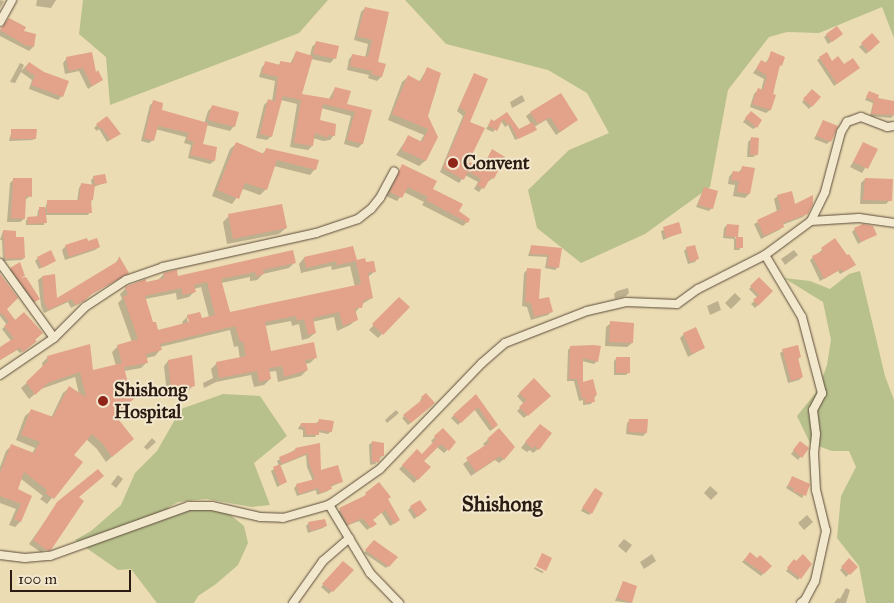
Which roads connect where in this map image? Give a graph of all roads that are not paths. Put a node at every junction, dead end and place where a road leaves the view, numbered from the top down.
1 (12, 0) edge
2 (0, 22) edge
3 (894, 126) edge
4 (394, 172) dead end
5 (811, 221) junction
6 (894, 223) edge
7 (766, 255) junction
8 (0, 263) edge
9 (54, 338) junction
10 (0, 375) edge
11 (329, 505) junction
12 (349, 538) junction
13 (0, 555) edge
14 (293, 603) edge
15 (399, 603) edge
16 (800, 603) edge

1 - 2 street
3 - 5 street
4 - 9 street
5 - 6 street
5 - 7 street
7 - 11 street
7 - 16 street
8 - 9 street
9 - 10 street
11 - 12 street
11 - 13 street
12 - 14 street
12 - 15 street

